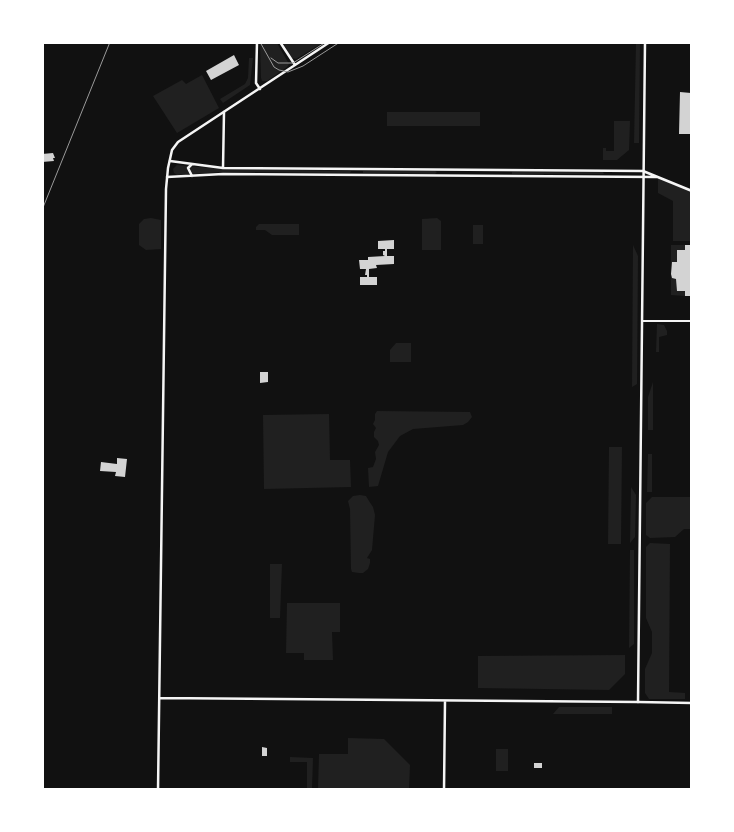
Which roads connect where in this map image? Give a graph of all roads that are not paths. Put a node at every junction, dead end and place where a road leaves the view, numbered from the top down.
1 (257, 42) edge
2 (280, 42) edge
3 (330, 42) edge
4 (644, 42) edge
5 (295, 66) junction
6 (260, 89) junction
7 (224, 111) junction
8 (170, 161) junction
9 (193, 164) junction
10 (223, 168) junction
11 (643, 171) junction
12 (192, 176) junction
13 (167, 177) junction
14 (643, 177) junction
15 (658, 177) junction
16 (692, 191) edge
17 (642, 321) junction
18 (692, 321) edge
19 (160, 698) junction
20 (445, 701) junction
21 (638, 702) junction
22 (692, 702) edge
23 (158, 790) edge
24 (444, 790) edge

1 - 6 main road
2 - 5 main road
3 - 5 main road
4 - 11 main road
5 - 6 main road
6 - 7 main road
7 - 8 main road
7 - 10 main road
8 - 9 main road
8 - 13 main road
9 - 10 main road
9 - 12 main road
10 - 11 main road
11 - 14 main road
11 - 15 main road
12 - 13 main road
12 - 14 main road
13 - 19 main road
14 - 15 main road
14 - 17 main road
15 - 16 main road
17 - 18 street
17 - 21 main road
19 - 20 main road
19 - 23 main road
20 - 21 main road
20 - 24 main road
21 - 22 main road

